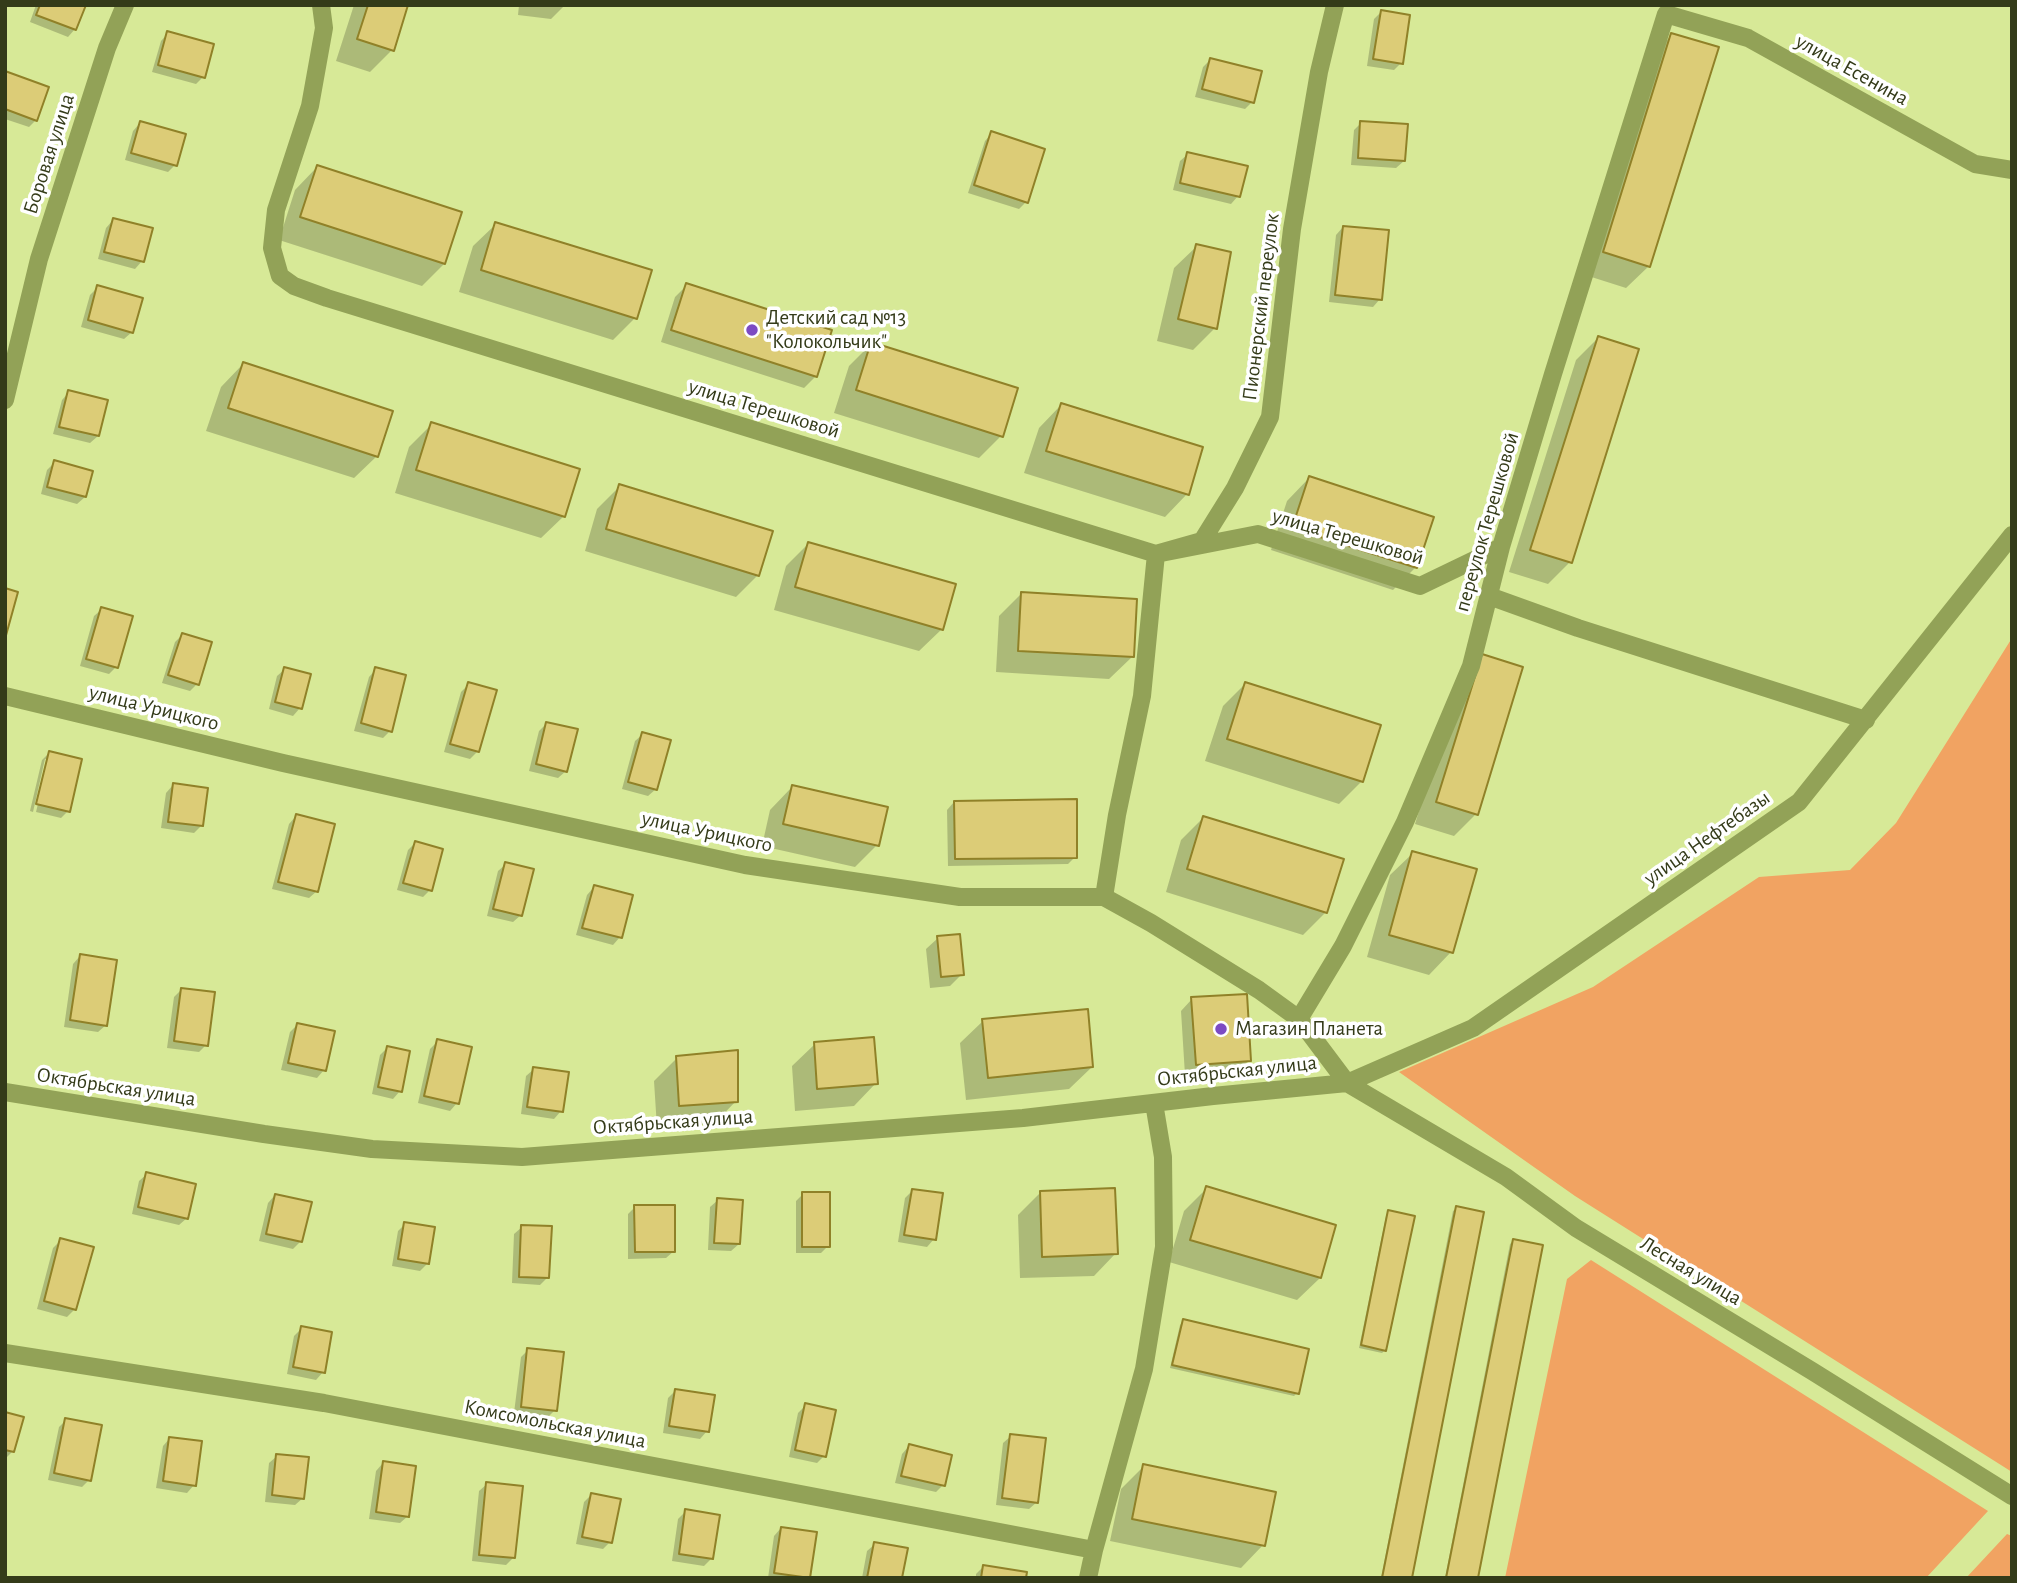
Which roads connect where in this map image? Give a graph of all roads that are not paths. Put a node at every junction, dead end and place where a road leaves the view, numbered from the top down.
1 (125, 5) edge
2 (321, 5) edge
3 (1335, 5) edge
4 (1666, 14) joint
5 (2012, 170) edge
6 (5, 400) edge
7 (2012, 535) edge
8 (1501, 547) junction
9 (1156, 554) junction
10 (1489, 596) junction
11 (5, 696) edge
12 (1866, 720) junction
13 (1104, 897) junction
14 (1299, 1019) junction
15 (1347, 1083) junction
16 (5, 1092) edge
17 (1154, 1102) junction
18 (5, 1353) edge
19 (2012, 1496) edge
20 (1094, 1550) junction
21 (1088, 1578) edge

1 - 6 street, Боровая улица
2 - 9 street, улица Терешковой
3 - 9 street, Пионерский переулок
4 - 5 street, улица Есенина
4 - 8 street, переулок Терешковой
7 - 12 street, улица Нефтебазы
8 - 9 street, улица Терешковой
8 - 10 street, переулок Терешковой
9 - 13 street
10 - 12 street
10 - 14 street, переулок Терешковой
11 - 13 street, улица Урицкого
12 - 15 street, улица Нефтебазы
13 - 14 street, улица Урицкого
14 - 15 street, улица Урицкого
15 - 17 street, Октябрьская улица
15 - 19 street, Лесная улица
16 - 17 street, Октябрьская улица
17 - 20 street
18 - 20 street, Комсомольская улица
20 - 21 street

